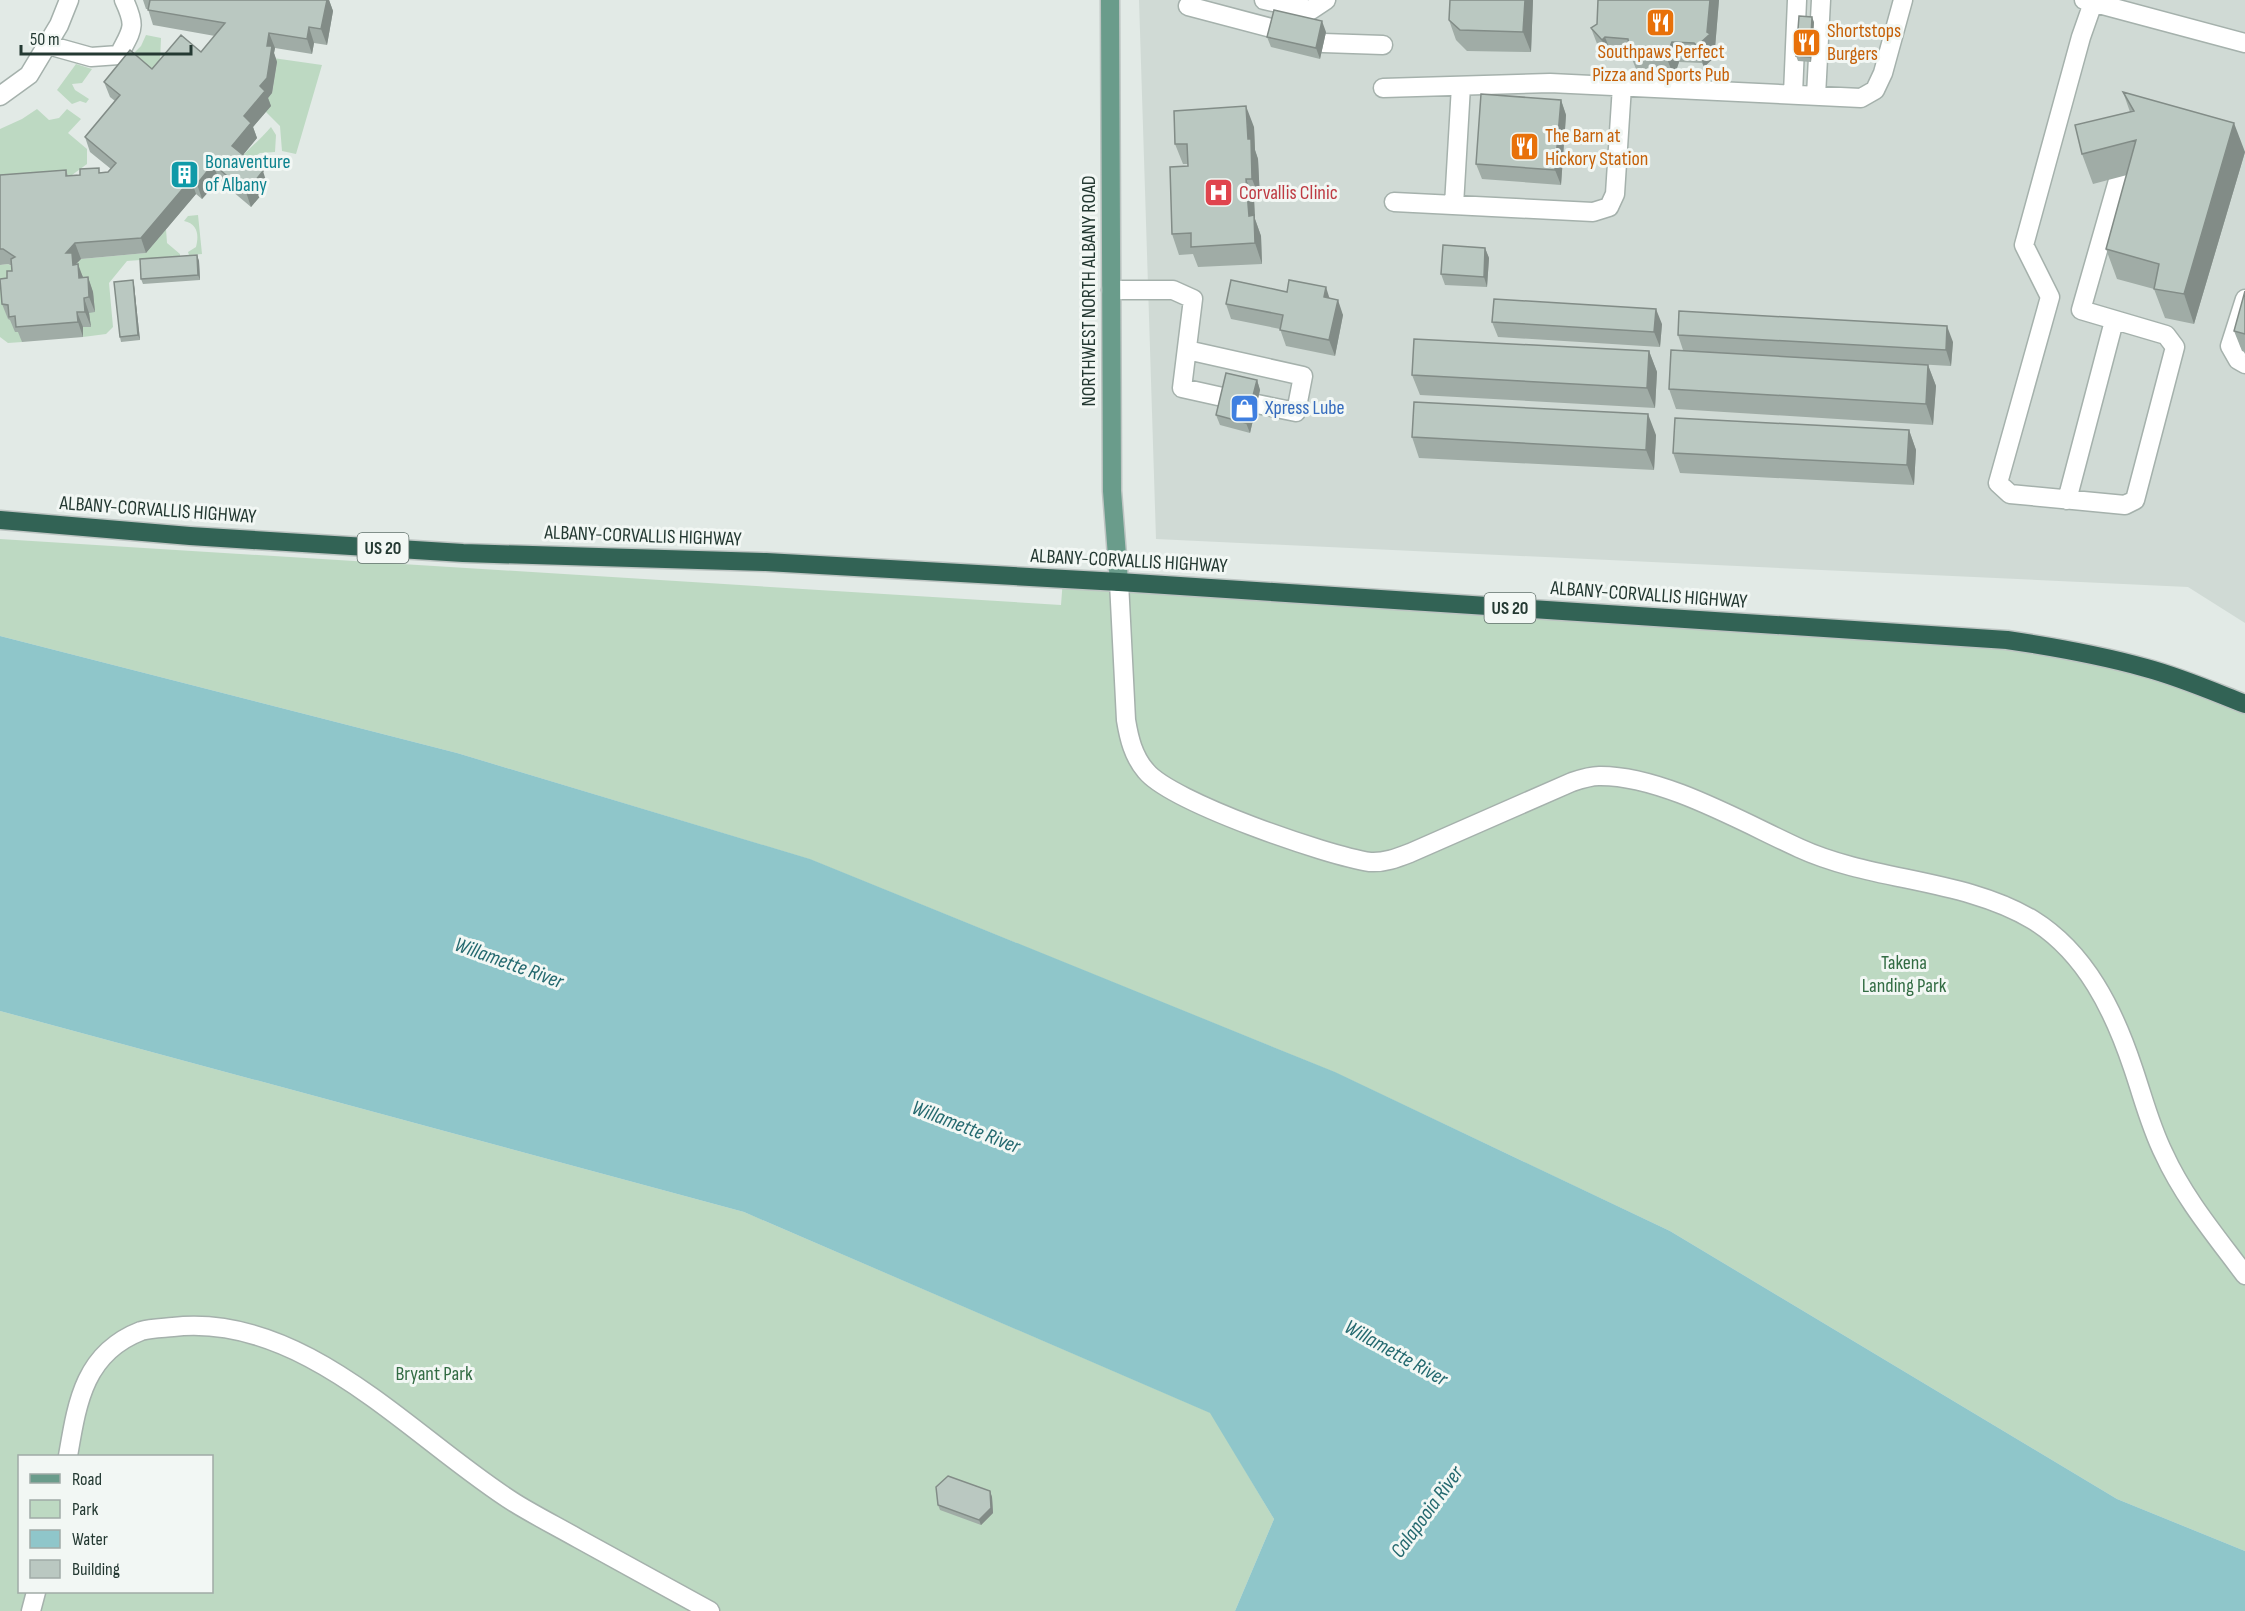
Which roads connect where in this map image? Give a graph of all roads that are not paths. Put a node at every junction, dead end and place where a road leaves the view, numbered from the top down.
1 (69, 0) edge
2 (124, 0) edge
3 (1110, 0) edge
4 (1264, 0) edge
5 (1326, 0) edge
6 (1797, 0) edge
7 (1821, 0) edge
8 (1903, 0) edge
9 (2091, 1) edge
10 (1188, 6) dead end
11 (1275, 29) edge
12 (1323, 43) dead end
13 (2245, 43) edge
14 (48, 45) junction
15 (1383, 45) dead end
16 (1461, 86) junction
17 (1622, 86) junction
18 (1383, 88) dead end
19 (1793, 94) junction
20 (0, 96) edge
21 (1816, 96) junction
22 (2119, 177) edge
23 (1394, 202) dead end
24 (1454, 205) junction
25 (1111, 290) junction
26 (2050, 297) junction
27 (2245, 299) edge
28 (2081, 310) junction
29 (2114, 321) junction
30 (1187, 350) junction
31 (2245, 364) edge
32 (1227, 398) edge
33 (1257, 404) dead end
34 (2067, 500) junction
35 (0, 520) edge
36 (1119, 582) junction
37 (2245, 704) edge
38 (2245, 1275) edge
39 (68, 1455) edge
40 (36, 1593) edge
41 (31, 1611) edge
42 (710, 1611) edge

1 - 14 street
2 - 14 street
3 - 25 main road, NORTHWEST NORTH ALBANY ROAD
4 - 5 street
6 - 19 street
7 - 21 street
8 - 21 street
9 - 13 street
9 - 26 street
10 - 11 street
12 - 15 street
14 - 20 street
16 - 17 street
16 - 18 street
16 - 24 street
17 - 19 street
17 - 24 street
19 - 21 street
22 - 28 street
23 - 24 street
25 - 30 street
25 - 36 main road, NORTHWEST NORTH ALBANY ROAD
26 - 28 street
26 - 34 street
27 - 31 street
28 - 29 street
29 - 34 street
29 - 34 street
30 - 32 street
30 - 33 street
35 - 36 highway, ALBANY-CORVALLIS HIGHWAY / US 20
36 - 37 highway, ALBANY-CORVALLIS HIGHWAY / US 20
36 - 38 street
39 - 42 street
40 - 41 street

